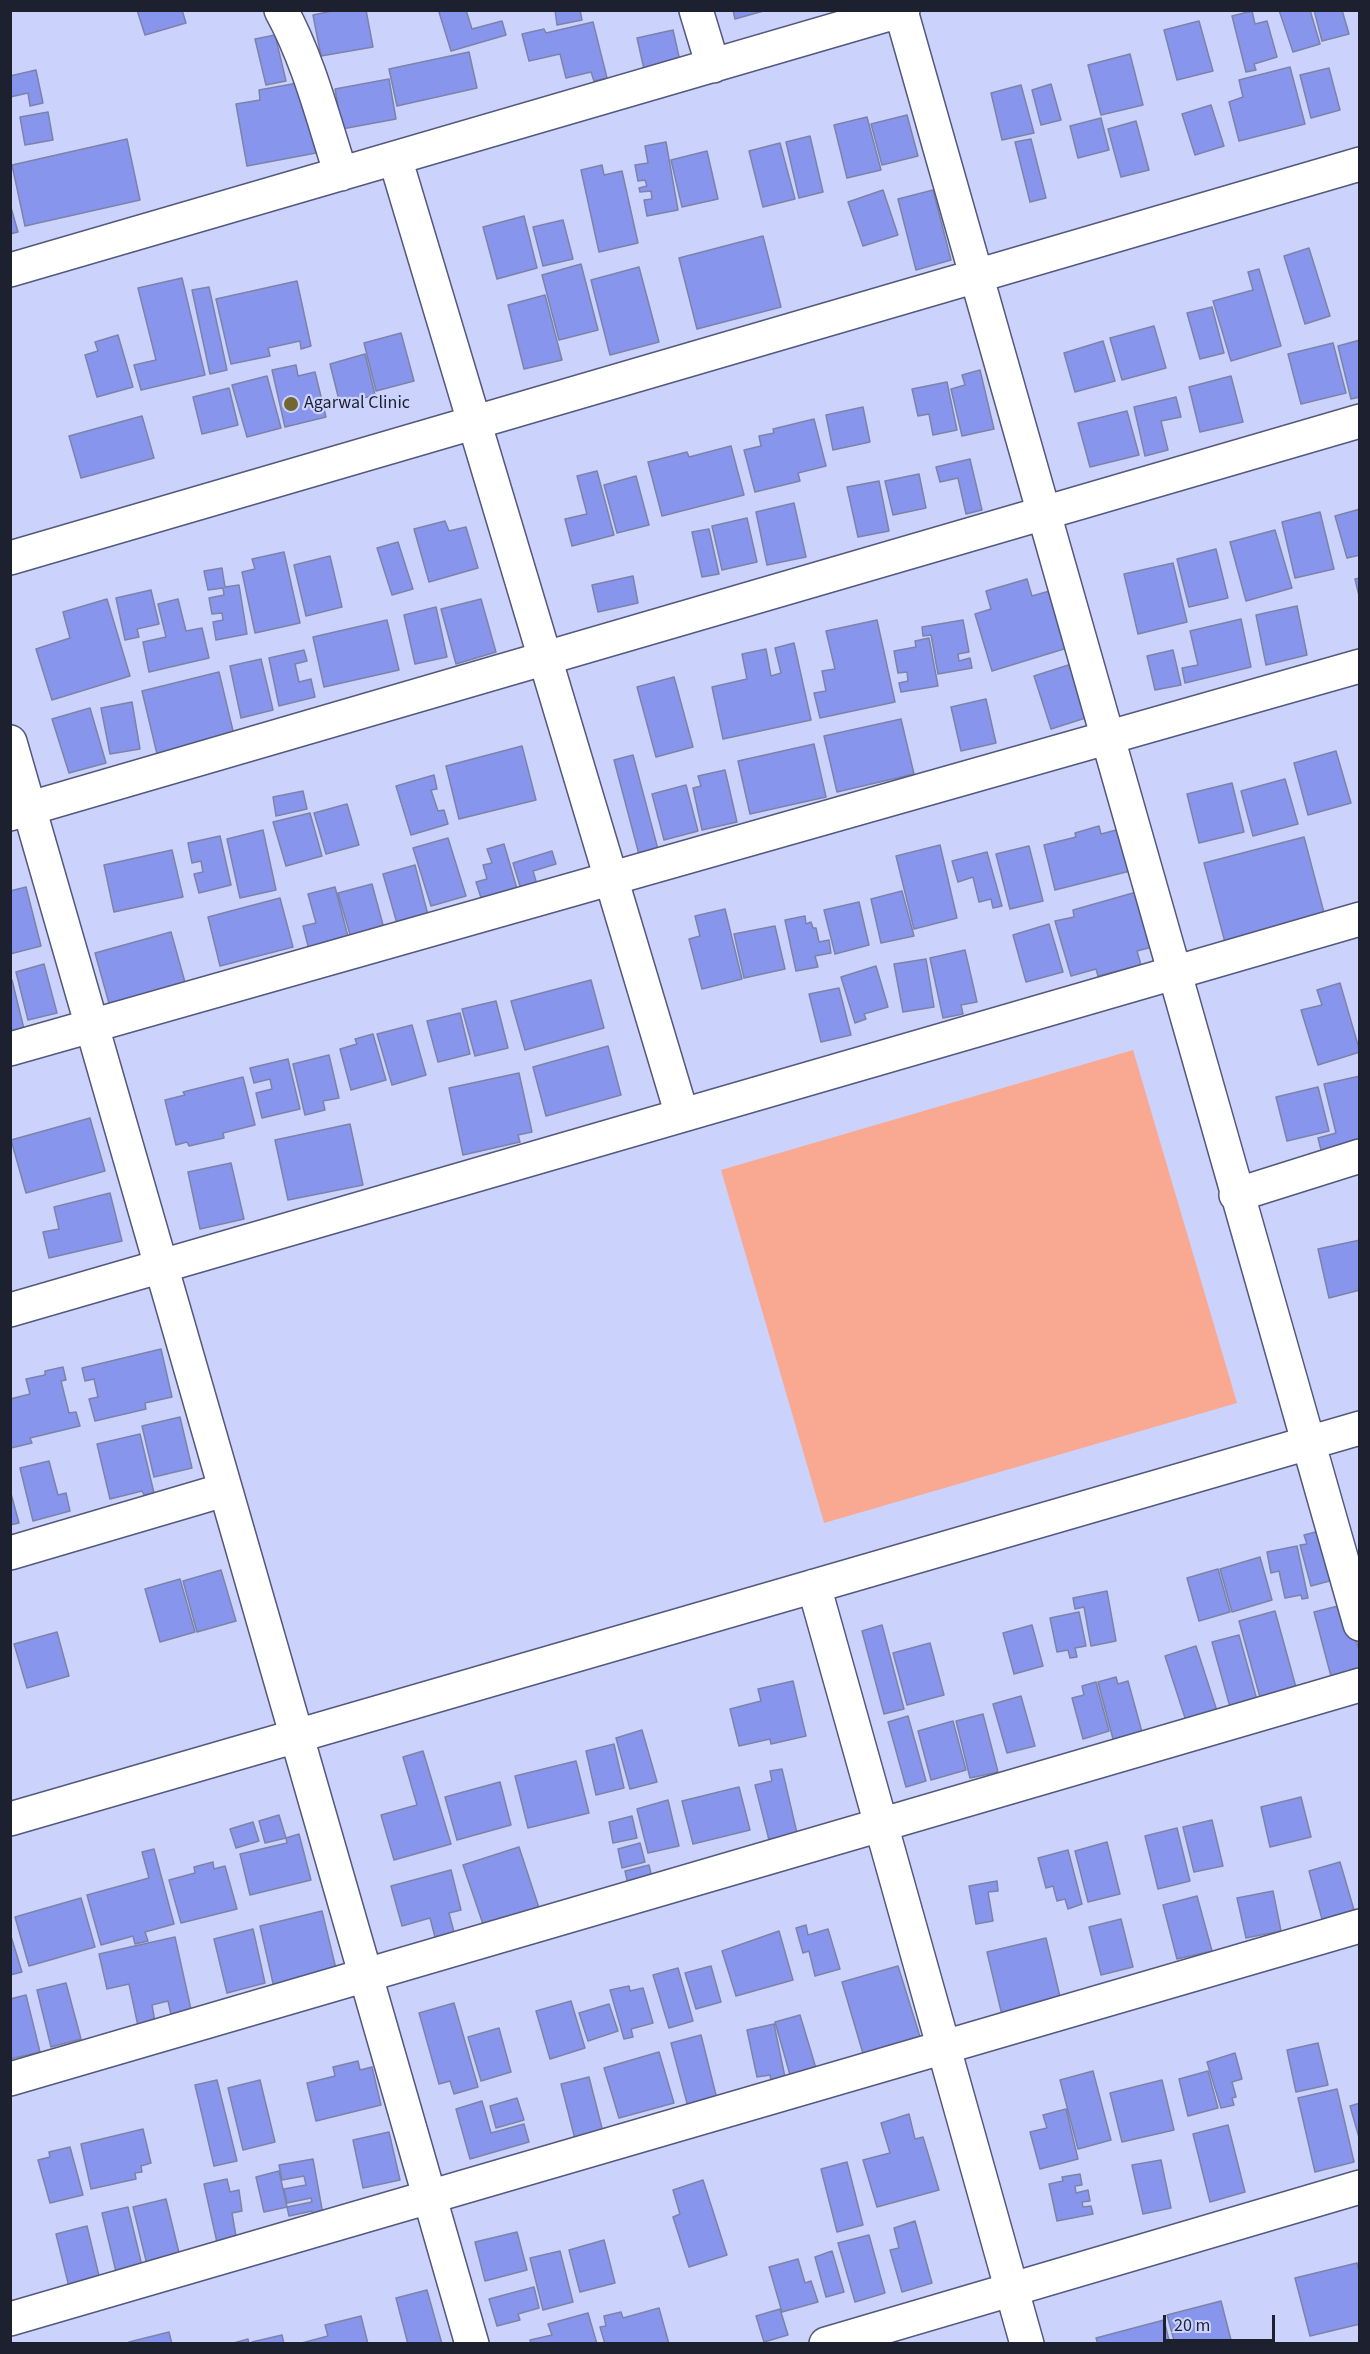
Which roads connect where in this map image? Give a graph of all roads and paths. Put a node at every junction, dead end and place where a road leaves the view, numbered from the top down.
1 (281, 10) edge
2 (696, 10) edge
3 (902, 11) edge
4 (713, 66) junction
5 (395, 158) junction
6 (1359, 164) edge
7 (341, 174) junction
8 (10, 270) edge
9 (976, 276) junction
10 (1359, 421) edge
11 (474, 422) junction
12 (1043, 513) junction
13 (10, 558) edge
14 (545, 658) junction
15 (1359, 666) edge
16 (1107, 738) junction
17 (10, 742) edge
18 (20, 812) edge
19 (611, 879) junction
20 (1359, 919) edge
21 (1173, 973) junction
22 (92, 1026) junction
23 (10, 1049) edge
24 (682, 1115) junction
25 (1359, 1156) edge
26 (1236, 1195) junction
27 (160, 1266) junction
28 (10, 1310) edge
29 (1359, 1428) edge
30 (1306, 1443) junction
31 (224, 1490) junction
32 (10, 1553) edge
33 (814, 1586) junction
34 (1359, 1624) edge
35 (1359, 1685) edge
36 (295, 1736) junction
37 (10, 1819) edge
38 (882, 1825) junction
39 (1359, 1926) edge
40 (365, 1976) junction
41 (944, 2047) junction
42 (10, 2079) edge
43 (1359, 2187) edge
44 (429, 2197) junction
45 (1012, 2289) junction
46 (10, 2319) edge
47 (472, 2343) edge
48 (825, 2343) edge
49 (1027, 2343) edge

1 - 7 street
2 - 4 street
3 - 4 street
3 - 9 street
4 - 5 street
5 - 7 street
5 - 11 street
6 - 9 street
7 - 8 street
9 - 11 street
9 - 12 street
10 - 12 street
11 - 13 street
11 - 14 street
12 - 14 street
12 - 16 street
14 - 18 street
14 - 19 street
15 - 16 street
16 - 19 street
16 - 21 street
17 - 18 street
18 - 22 street
19 - 22 street
19 - 24 street
20 - 21 street
21 - 24 street
21 - 26 street
22 - 23 street
22 - 27 street
24 - 27 street
25 - 26 street
26 - 30 street
27 - 28 street
27 - 31 street
29 - 30 street
30 - 33 street
30 - 34 street
31 - 32 street
31 - 36 street
33 - 36 street
33 - 38 street
35 - 38 street
36 - 37 street
36 - 40 street
38 - 40 street
38 - 41 street
39 - 41 street
40 - 42 street
40 - 44 street
41 - 44 street
41 - 45 street
43 - 45 street
44 - 46 street
44 - 47 street
45 - 48 street
45 - 49 street

